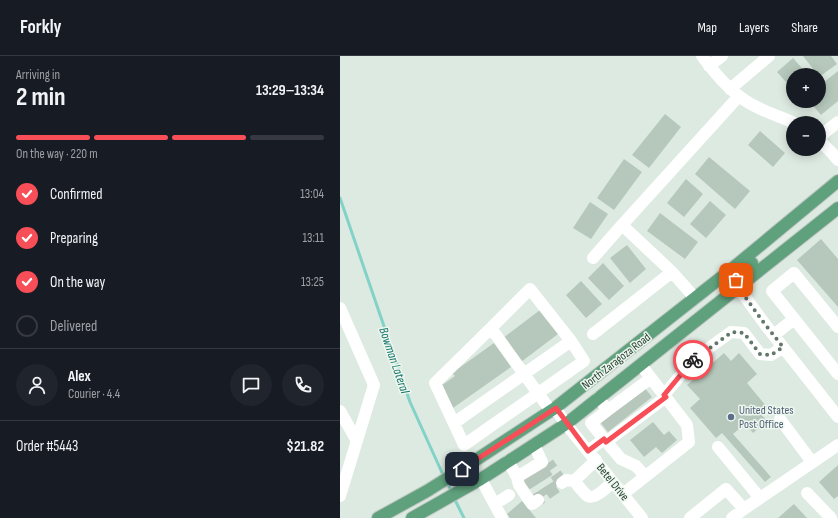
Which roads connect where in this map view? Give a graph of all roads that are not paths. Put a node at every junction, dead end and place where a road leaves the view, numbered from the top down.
1 (702, 56) edge
2 (722, 56) edge
3 (769, 56) edge
4 (710, 66) junction
5 (735, 92) junction
6 (786, 119) edge
7 (838, 122) edge
8 (826, 131) edge
9 (826, 147) edge
10 (838, 160) edge
11 (838, 181) edge
12 (838, 208) edge
13 (622, 225) junction
14 (778, 231) junction
15 (593, 258) dead end
16 (672, 272) junction
17 (738, 287) junction
18 (695, 298) junction
19 (340, 308) edge
20 (794, 319) junction
21 (838, 327) edge
22 (491, 328) junction
23 (593, 334) dead end
24 (346, 335) edge
25 (774, 335) junction
26 (570, 341) junction
27 (783, 347) junction
28 (641, 365) junction
29 (569, 372) junction
30 (524, 374) junction
31 (838, 374) edge
32 (651, 378) junction
33 (621, 381) junction
34 (581, 389) junction
35 (538, 393) junction
36 (630, 395) junction
37 (665, 396) junction
38 (598, 398) junction
39 (553, 410) junction
40 (340, 411) edge
41 (609, 412) junction
42 (837, 414) edge
43 (780, 419) dead end
44 (454, 423) junction
45 (566, 424) junction
46 (357, 441) junction
47 (605, 441) junction
48 (534, 445) junction
49 (838, 445) edge
50 (718, 447) dead end
51 (588, 451) junction
52 (621, 459) junction
53 (596, 460) junction
54 (508, 461) junction
55 (812, 462) junction
56 (533, 470) junction
57 (605, 471) junction
58 (645, 476) junction
59 (481, 479) junction
60 (574, 481) junction
61 (613, 482) junction
62 (562, 483) dead end
63 (807, 493) dead end
64 (509, 494) dead end
65 (623, 494) junction
66 (340, 496) edge
67 (760, 498) junction
68 (538, 500) tunnel mouth
69 (495, 504) junction
70 (744, 509) junction
71 (391, 513) edge
72 (416, 517) edge
73 (378, 518) edge
74 (502, 518) edge
75 (642, 518) edge
76 (690, 518) edge
77 (732, 518) edge
78 (831, 518) edge

1 - 4 street
2 - 4 street
3 - 5 street
4 - 5 street
5 - 6 street
5 - 13 street
7 - 8 street
9 - 10 street
11 - 14 main road, North Zaragoza Road
12 - 17 main road, North Zaragoza Road
13 - 15 street
13 - 16 street
14 - 17 main road
14 - 18 main road, North Zaragoza Road
16 - 18 street
16 - 23 street
17 - 25 street
17 - 28 main road, North Zaragoza Road
18 - 34 main road, North Zaragoza Road
19 - 24 street
20 - 21 street
20 - 25 street
20 - 31 street
22 - 26 street
22 - 30 street, Betel Drive
22 - 44 street
24 - 46 street
25 - 27 street
26 - 29 street
26 - 30 street
27 - 37 street
27 - 42 street
28 - 32 street
28 - 33 main road, North Zaragoza Road
29 - 34 street
29 - 35 street
30 - 35 street, Betel Drive
30 - 44 street
32 - 36 street
32 - 37 street
33 - 36 street
33 - 38 main road, North Zaragoza Road
34 - 39 main road, North Zaragoza Road
35 - 39 street, Betel Drive
35 - 44 street
36 - 41 street
37 - 47 street
37 - 58 street
38 - 41 street
38 - 45 main road, North Zaragoza Road
39 - 45 street, Betel Drive
39 - 71 main road, North Zaragoza Road
40 - 46 street
41 - 47 street
43 - 55 street
45 - 48 main road, North Zaragoza Road
45 - 51 street, Betel Drive
46 - 66 street
47 - 51 street
47 - 52 street
48 - 54 main road, North Zaragoza Road
48 - 56 street
49 - 55 street
50 - 67 street
51 - 53 street, Betel Drive
52 - 57 street
52 - 58 street
53 - 57 street, Betel Drive
53 - 60 street
54 - 56 street
54 - 59 main road, North Zaragoza Road
55 - 67 street
56 - 68 street
57 - 61 street, Betel Drive
58 - 65 street
59 - 69 street
59 - 72 main road, North Zaragoza Road
60 - 61 street
60 - 62 street
61 - 65 street, Betel Drive
63 - 78 street
64 - 69 street
65 - 75 street, Betel Drive
67 - 70 street
69 - 74 street
70 - 76 street
70 - 77 street
71 - 73 main road, North Zaragoza Road

